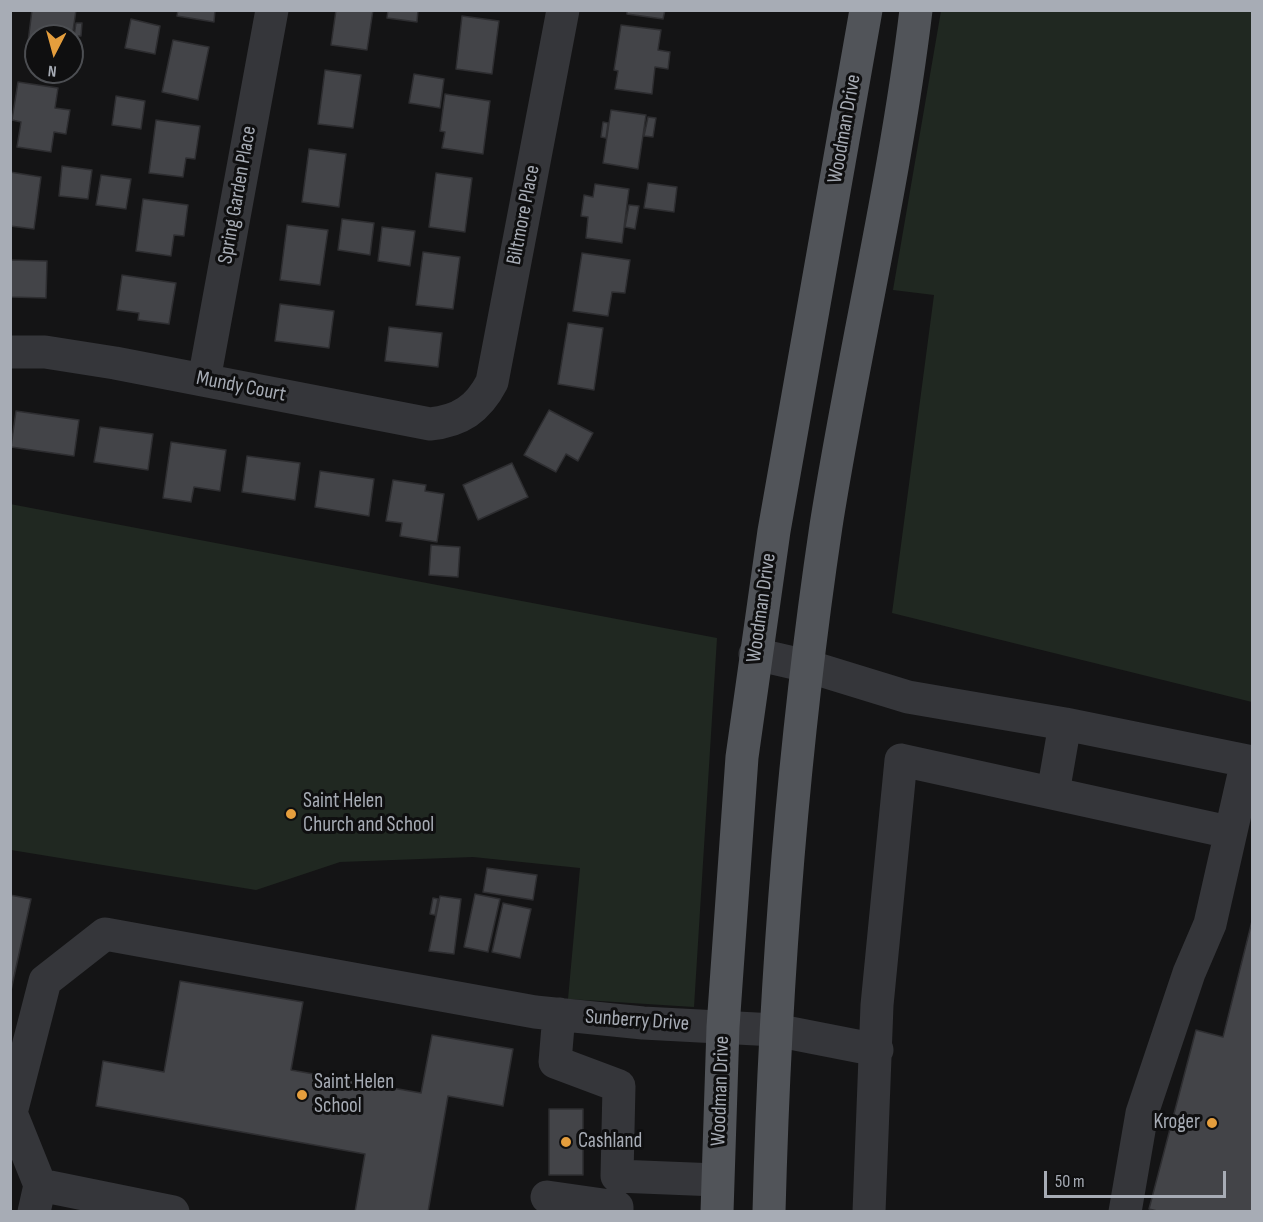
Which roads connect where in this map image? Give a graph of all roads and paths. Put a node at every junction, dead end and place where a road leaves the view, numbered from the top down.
1 (272, 10) edge
2 (563, 10) edge
3 (866, 10) edge
4 (916, 10) edge
5 (10, 352) edge
6 (204, 380) junction
7 (470, 412) joint
8 (755, 654) junction
9 (807, 666) junction
10 (1065, 724) junction
11 (1248, 778) edge
12 (1053, 793) junction
13 (1229, 832) junction
14 (547, 1013) junction
15 (723, 1027) junction
16 (775, 1030) junction
17 (876, 1050) junction
18 (11, 1113) edge
19 (717, 1196) edge
20 (547, 1197) dead end
21 (37, 1198) edge
22 (173, 1212) edge
23 (617, 1212) edge
24 (769, 1212) edge
25 (869, 1212) edge
26 (1125, 1212) edge

1 - 6 street, Spring Garden Place
2 - 7 street, Biltmore Place
3 - 8 main road, Woodman Drive
4 - 9 main road
5 - 6 street, Mundy Court
6 - 7 street, Mundy Court
8 - 9 street
8 - 15 main road, Woodman Drive
9 - 10 street
9 - 16 main road
10 - 11 street
10 - 12 street
11 - 13 street
12 - 13 street
12 - 17 street
13 - 26 street
14 - 15 street, Sunberry Drive
14 - 18 street, Sunberry Drive
14 - 19 street
15 - 16 street, Sunberry Drive
15 - 19 main road, Woodman Drive
16 - 17 street, Sunberry Drive
16 - 24 main road
17 - 25 street
18 - 21 street
20 - 23 street
21 - 22 street

